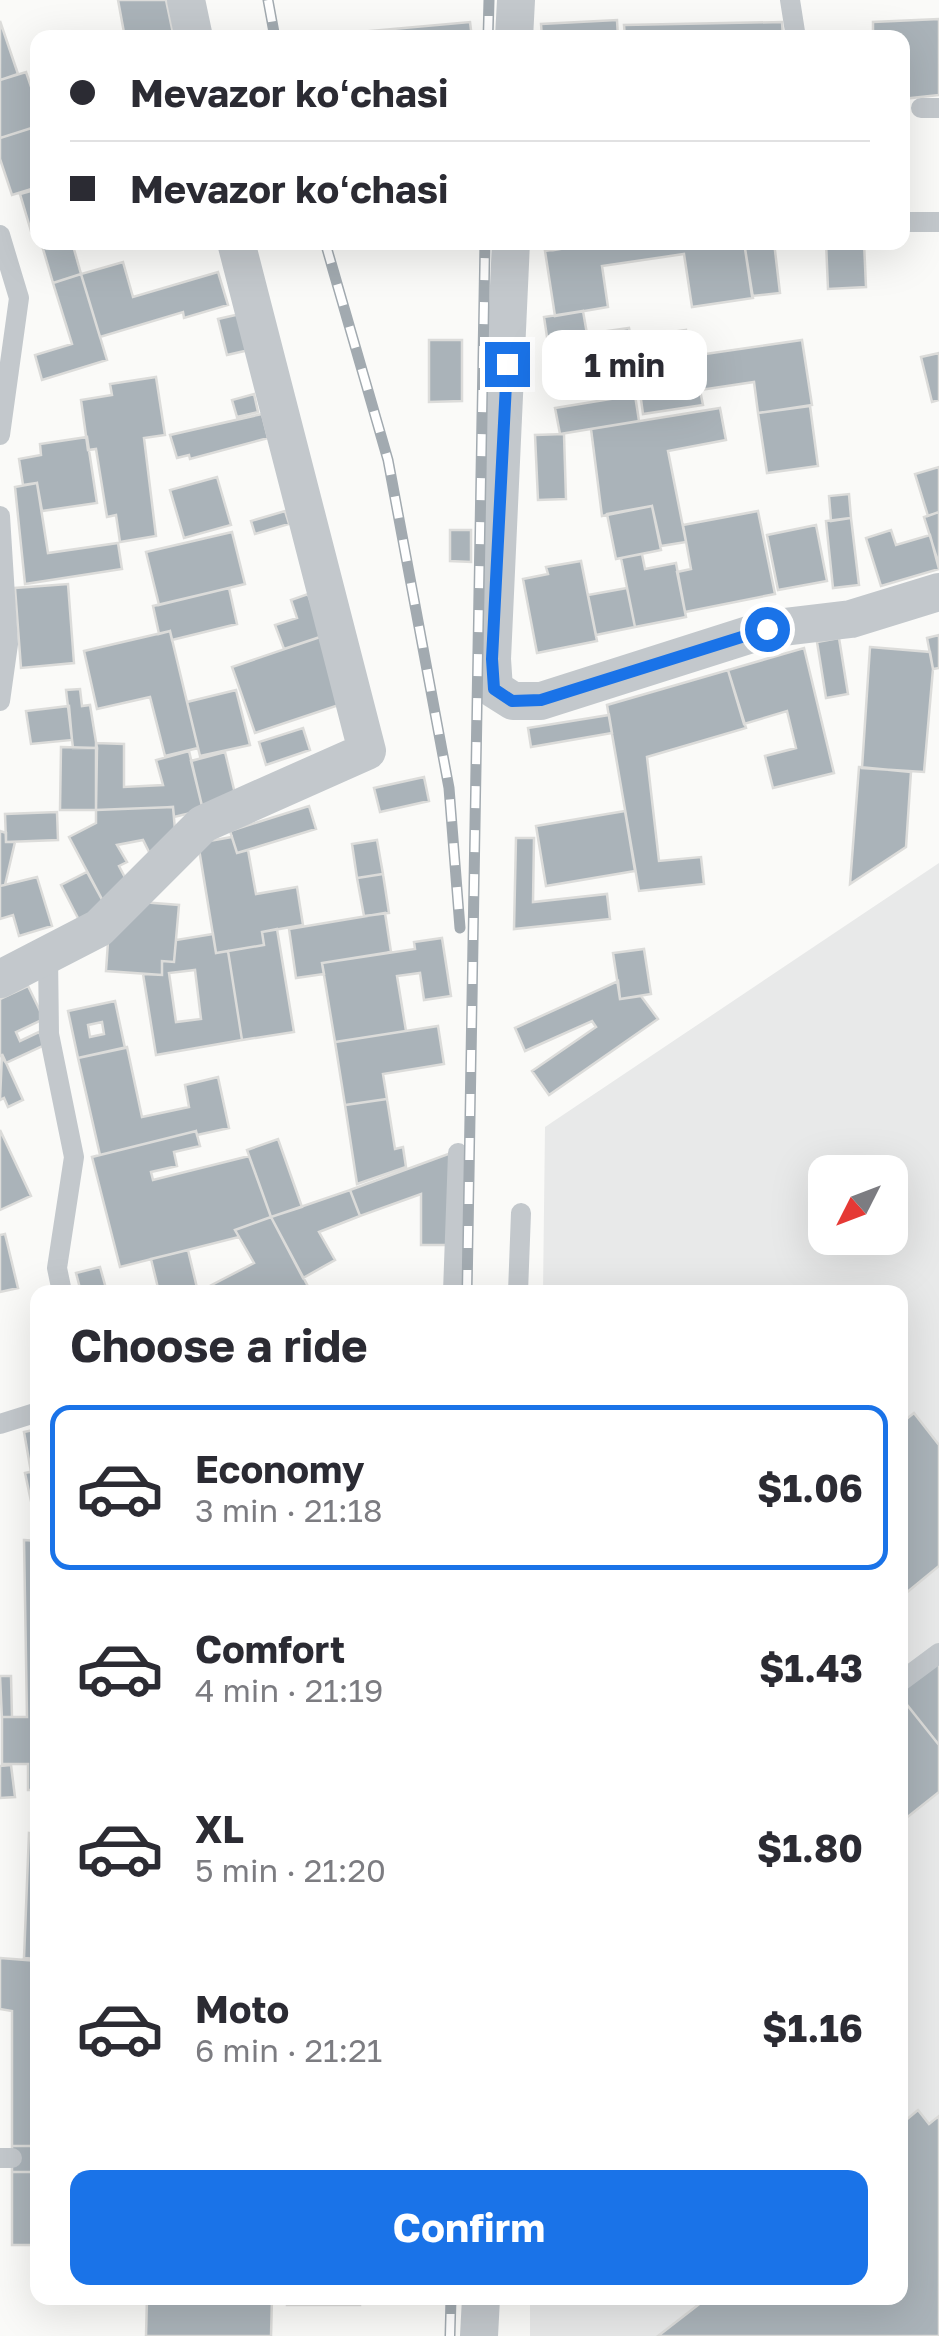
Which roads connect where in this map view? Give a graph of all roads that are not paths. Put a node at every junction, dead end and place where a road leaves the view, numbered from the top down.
1 (186, 0) edge
2 (516, 0) edge
3 (790, 0) edge
4 (192, 30) edge
5 (514, 30) edge
6 (795, 30) edge
7 (910, 222) edge
8 (939, 222) edge
9 (0, 235) edge
10 (238, 250) edge
11 (511, 250) edge
12 (0, 435) edge
13 (0, 516) edge
14 (939, 592) edge
15 (0, 701) edge
16 (48, 955) junction
17 (0, 979) edge
18 (458, 1153) dead end
19 (521, 1213) dead end
20 (61, 1285) edge
21 (453, 1285) edge
22 (518, 1285) edge
23 (30, 1415) edge
24 (0, 1424) edge
25 (939, 1652) edge
26 (908, 1676) edge
27 (481, 2305) edge
28 (479, 2336) edge

1 - 4 street
2 - 5 street
3 - 6 lane
7 - 8 lane
9 - 12 lane
10 - 16 street
11 - 14 street
13 - 15 lane
16 - 17 street
16 - 20 lane
18 - 21 lane
19 - 22 lane
23 - 24 lane
25 - 26 lane
27 - 28 street

